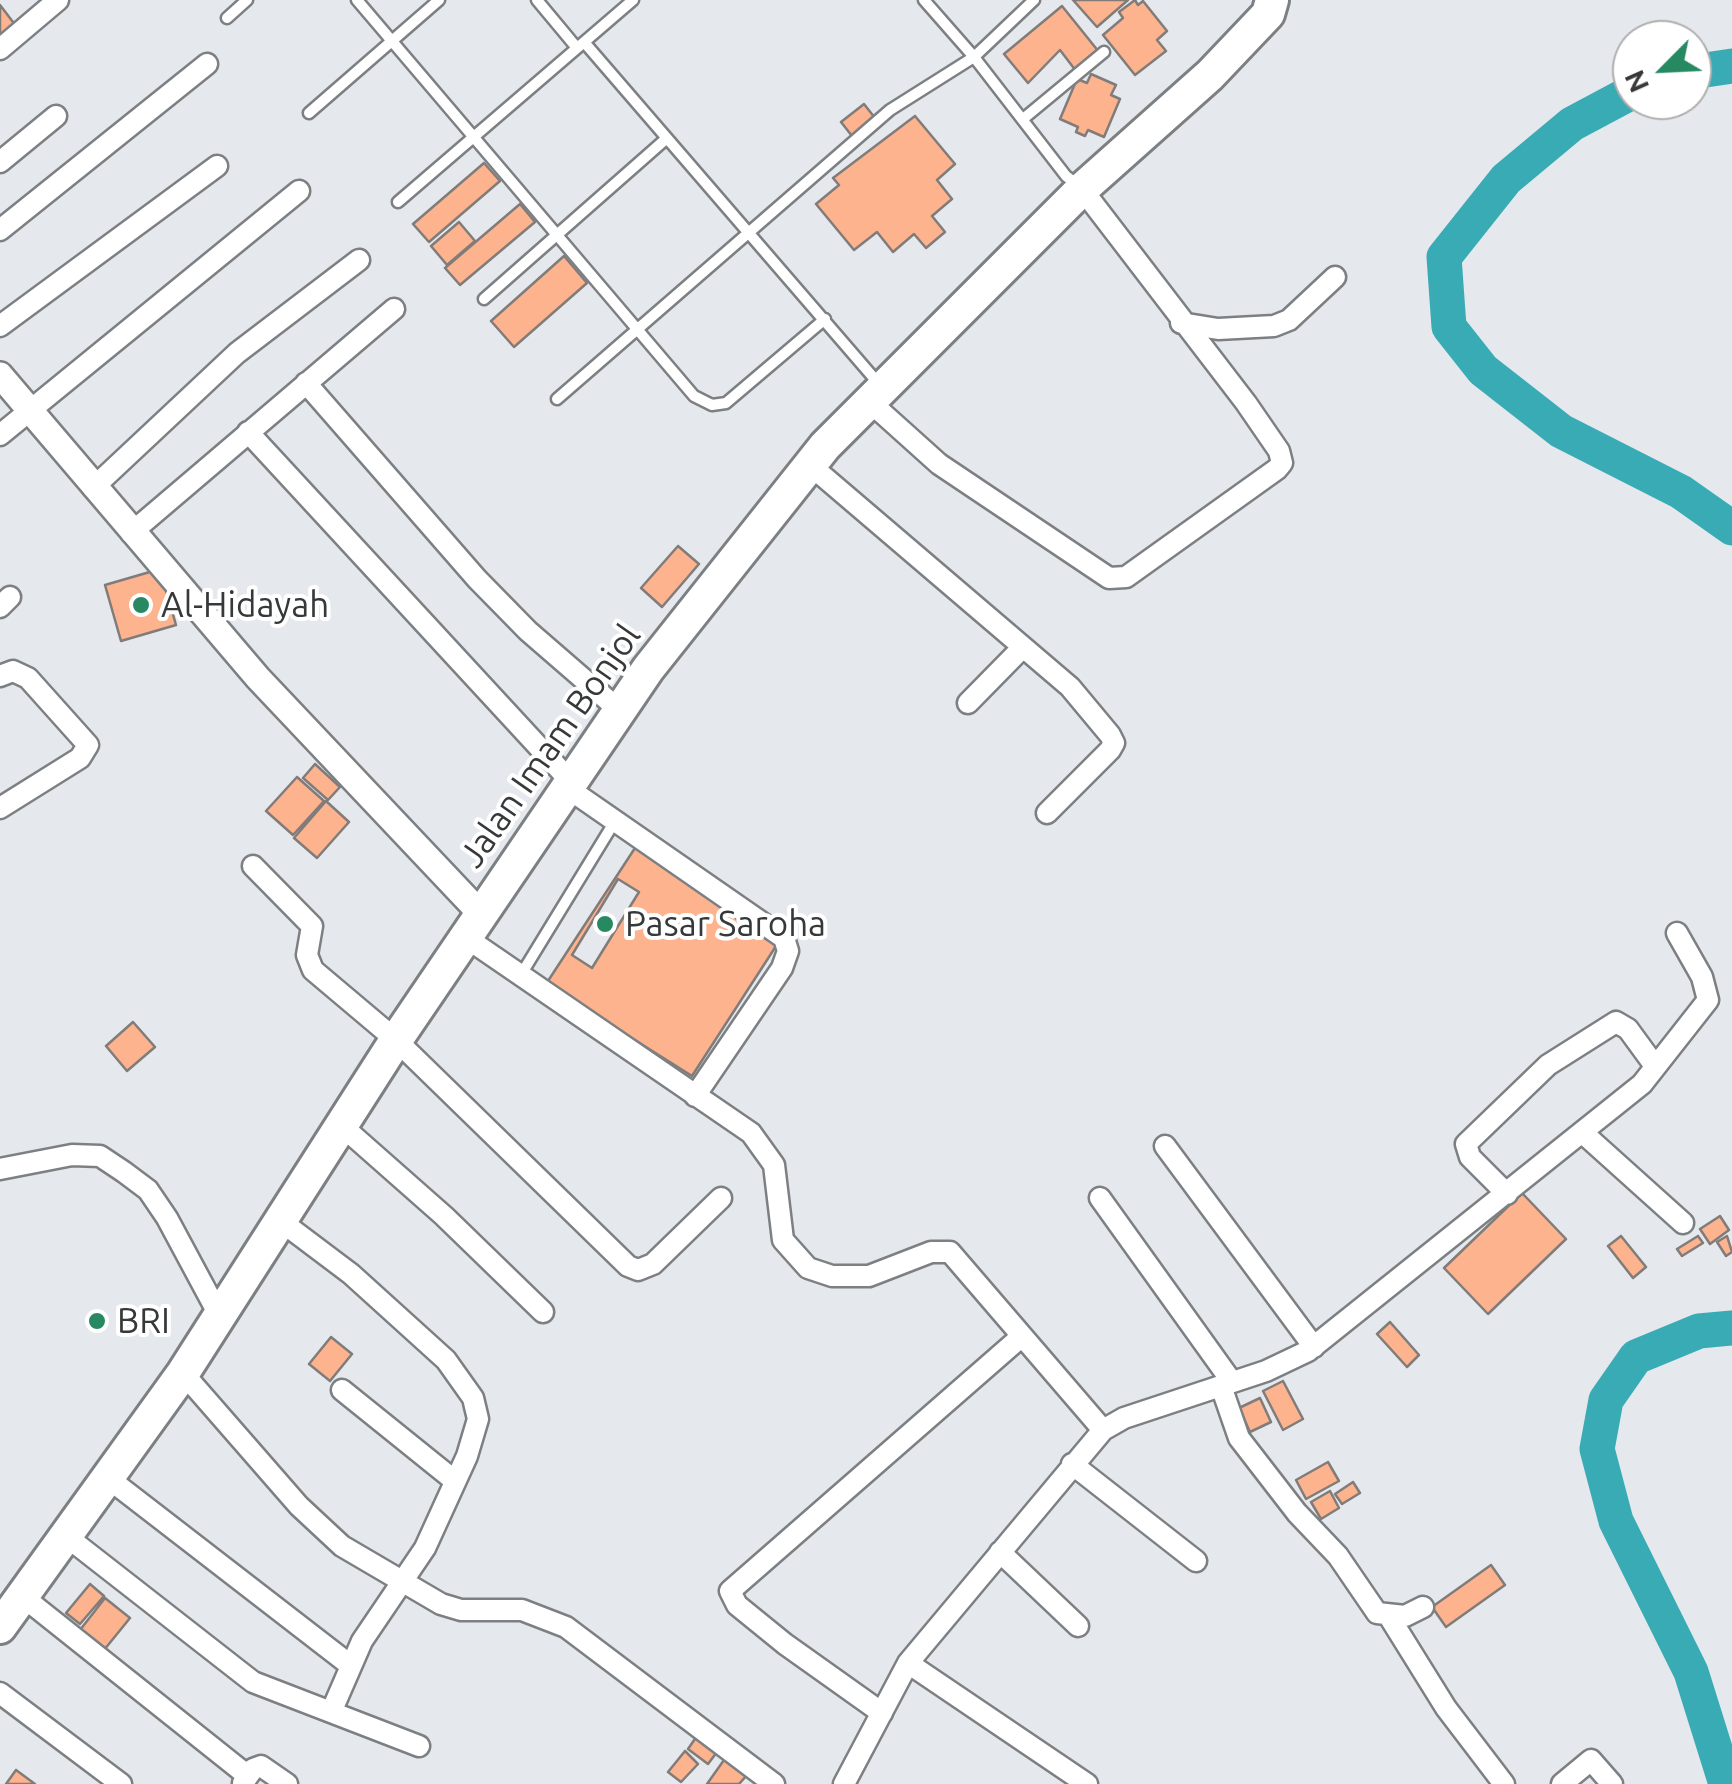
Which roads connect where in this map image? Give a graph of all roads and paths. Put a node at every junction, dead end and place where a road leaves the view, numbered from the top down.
1 (58, 0) edge
2 (247, 0) edge
3 (357, 0) edge
4 (439, 0) edge
5 (536, 0) edge
6 (633, 0) edge
7 (924, 0) edge
8 (1034, 0) edge
9 (1277, 5) edge
10 (226, 18) dead end
11 (392, 41) junction
12 (580, 45) junction
13 (0, 50) edge
14 (1104, 52) dead end
15 (974, 56) junction
16 (208, 64) dead end
17 (309, 113) dead end
18 (56, 116) dead end
19 (1023, 119) junction
20 (474, 137) junction
21 (667, 138) junction
22 (0, 162) edge
23 (217, 166) dead end
24 (1082, 188) junction
25 (299, 191) dead end
26 (398, 202) dead end
27 (0, 230) edge
28 (750, 233) junction
29 (556, 234) junction
30 (360, 260) dead end
31 (1335, 277) dead end
32 (484, 299) dead end
33 (394, 310) dead end
34 (825, 319) junction
35 (1181, 323) junction
36 (0, 326) edge
37 (639, 331) junction
38 (0, 375) edge
39 (306, 382) junction
40 (877, 394) junction
41 (557, 399) dead end
42 (29, 412) junction
43 (248, 432) junction
44 (0, 435) edge
45 (810, 465) junction
46 (93, 488) junction
47 (131, 533) junction
48 (1023, 647) junction
49 (0, 676) edge
50 (968, 703) dead end
51 (618, 709) junction
52 (571, 786) junction
53 (0, 808) edge
54 (1048, 813) dead end
55 (615, 821) junction
56 (253, 866) dead end
57 (475, 927) junction
58 (1677, 933) dead end
59 (522, 973) junction
60 (396, 1040) junction
61 (1655, 1066) junction
62 (695, 1096) junction
63 (342, 1126) junction
64 (1584, 1134) junction
65 (1165, 1146) dead end
66 (0, 1169) edge
67 (1507, 1194) junction
68 (721, 1198) dead end
69 (1100, 1198) dead end
70 (282, 1222) junction
71 (1683, 1223) dead end
72 (543, 1312) dead end
73 (218, 1313) junction
74 (1022, 1336) junction
75 (1314, 1347) junction
76 (182, 1374) junction
77 (1226, 1384) junction
78 (342, 1390) dead end
79 (1103, 1430) junction
80 (1072, 1464) junction
81 (108, 1478) junction
82 (455, 1481) junction
83 (66, 1536) junction
84 (1000, 1552) junction
85 (1196, 1561) dead end
86 (401, 1583) junction
87 (9, 1606) edge
88 (1423, 1607) dead end
89 (1390, 1618) junction
90 (1078, 1626) dead end
91 (908, 1663) junction
92 (350, 1665) junction
93 (0, 1693) edge
94 (332, 1710) junction
95 (882, 1712) junction
96 (419, 1746) dead end
97 (246, 1780) edge
98 (121, 1784) edge
99 (287, 1784) edge
100 (774, 1784) edge
101 (844, 1784) edge
102 (1087, 1784) edge
103 (1504, 1784) edge
104 (1562, 1784) edge
105 (1612, 1784) edge

1 - 13 street
2 - 10 lane
3 - 11 lane
4 - 11 lane
5 - 12 lane
6 - 12 lane
7 - 15 lane
8 - 15 lane
9 - 24 highway, Jalan Imam Bonjol
11 - 17 lane
11 - 20 lane
12 - 20 lane
12 - 21 lane
14 - 19 lane
15 - 19 lane
15 - 28 lane
16 - 27 street
18 - 22 street
19 - 24 lane
20 - 26 lane
20 - 29 lane
21 - 28 lane
21 - 29 lane
23 - 36 street
24 - 35 street
24 - 40 highway, Jalan Imam Bonjol
25 - 42 street
28 - 34 lane
28 - 37 lane
29 - 32 lane
29 - 37 lane
30 - 46 street
31 - 35 street
33 - 39 street
34 - 37 lane
34 - 40 lane
35 - 40 street
37 - 41 lane
38 - 42 street
39 - 43 street
39 - 51 street
40 - 45 highway, Jalan Imam Bonjol
42 - 44 street
42 - 46 street
43 - 47 street
43 - 52 street
45 - 48 street
45 - 51 highway, Jalan Imam Bonjol
46 - 47 street
47 - 57 street
48 - 50 street
48 - 54 street
49 - 53 street
51 - 52 highway, Jalan Imam Bonjol
52 - 55 street
52 - 57 highway, Jalan Imam Bonjol
55 - 59 lane
55 - 62 street
56 - 60 street
57 - 59 street
57 - 60 highway, Jalan Imam Bonjol
58 - 61 street
59 - 62 street
60 - 63 highway, Jalan Imam Bonjol
60 - 68 street
61 - 64 street
61 - 67 street
62 - 74 street
63 - 70 highway, Jalan Imam Bonjol
63 - 72 street
64 - 67 street
64 - 71 street
65 - 75 street
66 - 73 street
67 - 75 street
69 - 77 street
70 - 73 highway, Jalan Imam Bonjol
70 - 82 street
73 - 76 highway, Jalan Imam Bonjol
74 - 79 street
74 - 95 street
75 - 77 street
76 - 81 highway, Jalan Imam Bonjol
76 - 86 street
77 - 79 street
77 - 89 street
78 - 82 street
79 - 80 street
80 - 84 street
80 - 85 street
81 - 83 highway, Jalan Imam Bonjol
81 - 92 street
82 - 86 street
83 - 87 highway, Jalan Imam Bonjol
83 - 94 street
84 - 90 street
84 - 91 street
86 - 92 street
86 - 100 street
87 - 97 street
88 - 89 street
89 - 103 street
91 - 95 street
91 - 102 street
92 - 94 street
93 - 98 street
94 - 96 street
95 - 101 street
97 - 99 street
104 - 105 street

